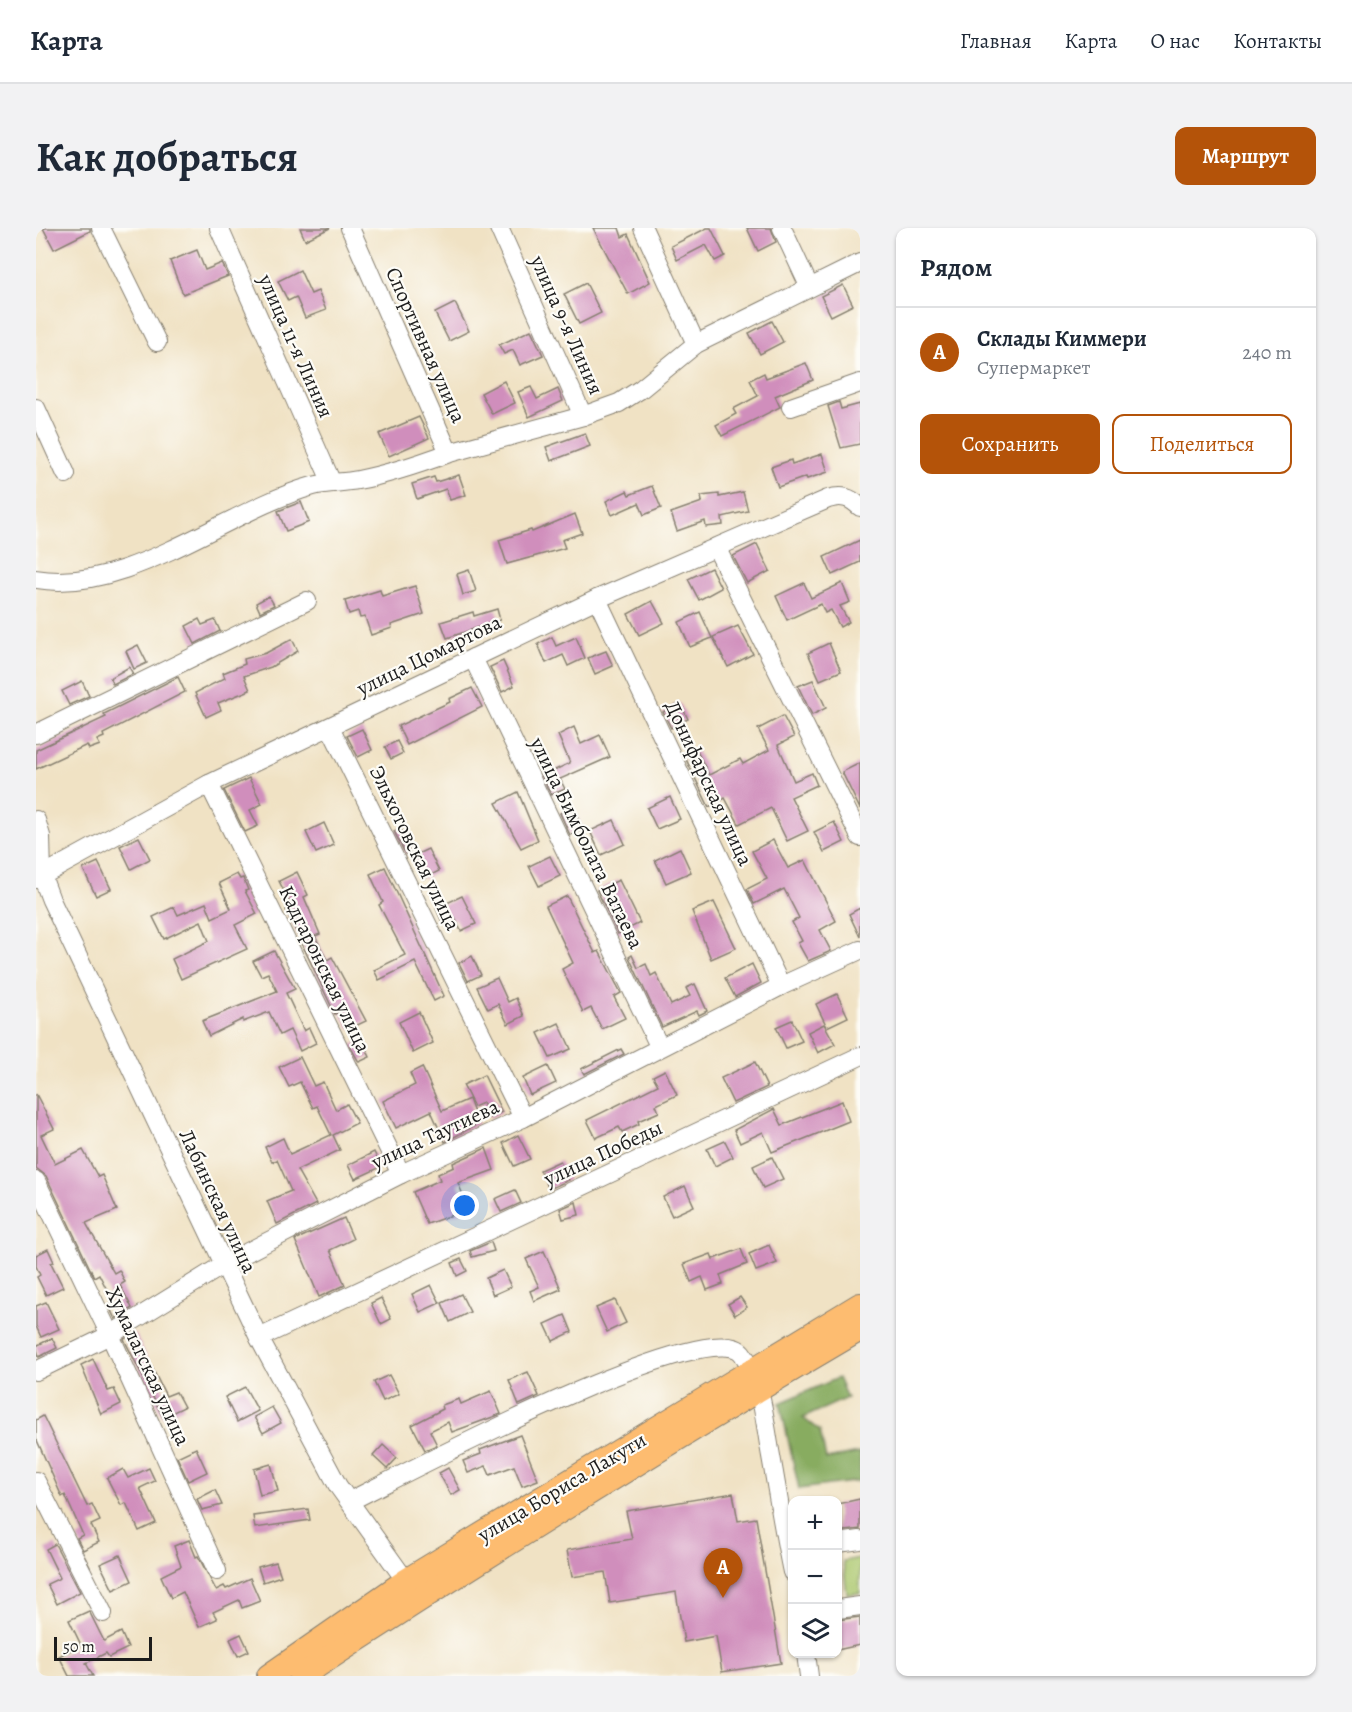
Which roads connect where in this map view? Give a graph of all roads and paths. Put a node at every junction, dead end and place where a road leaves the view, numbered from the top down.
1 (101, 228) edge
2 (219, 228) edge
3 (350, 228) edge
4 (499, 228) edge
5 (643, 228) edge
6 (782, 228) edge
7 (860, 263) edge
8 (809, 286) junction
9 (157, 342) dead end
10 (696, 344) junction
11 (860, 383) edge
12 (791, 407) dead end
13 (36, 408) edge
14 (583, 416) junction
15 (449, 453) junction
16 (66, 474) dead end
17 (332, 483) junction
18 (856, 503) edge
19 (716, 547) junction
20 (36, 579) edge
21 (597, 599) junction
22 (307, 601) dead end
23 (473, 658) junction
24 (330, 727) junction
25 (36, 734) edge
26 (209, 784) junction
27 (36, 820) edge
28 (860, 837) edge
29 (39, 878) edge
30 (860, 950) edge
31 (781, 986) junction
32 (659, 1046) junction
33 (860, 1056) edge
34 (522, 1118) junction
35 (401, 1174) junction
36 (36, 1181) edge
37 (223, 1265) junction
38 (860, 1305) edge
39 (860, 1329) edge
40 (111, 1335) junction
41 (259, 1338) junction
42 (36, 1371) edge
43 (755, 1380) junction
44 (36, 1481) edge
45 (350, 1501) junction
46 (788, 1539) edge
47 (860, 1540) edge
48 (842, 1542) edge
49 (217, 1571) dead end
50 (406, 1581) junction
51 (860, 1606) edge
52 (842, 1608) edge
53 (103, 1613) dead end
54 (807, 1658) edge
55 (269, 1676) edge
56 (301, 1676) edge
57 (809, 1676) edge

1 - 9 street
2 - 17 street, улица 11-я Линия
3 - 15 street, Спортивная улица
4 - 14 street, улица 9-я Линия
5 - 10 street
6 - 8 street
7 - 8 street, улица 9-я Линия
8 - 10 street, улица 9-я Линия
10 - 14 street, улица 9-я Линия
11 - 12 street
13 - 16 street
14 - 15 street, Спортивная улица
15 - 17 street
17 - 20 street
18 - 19 street, улица Цомартова
19 - 21 street, улица Цомартова
19 - 28 street
21 - 23 street, улица Цомартова
21 - 31 street, Донифарская улица
22 - 25 street
23 - 24 street, улица Цомартова
23 - 32 street, улица Бимболата Ватаева
24 - 26 street, улица Цомартова
24 - 34 street, Эльхотовская улица
26 - 29 street, улица Цомартова
26 - 35 street, Кадгаронская улица
27 - 29 street, Лабинская улица
29 - 37 street, Лабинская улица
30 - 31 street, улица Таутиева
31 - 32 street, улица Таутиева
32 - 34 street, улица Таутиева
33 - 41 street, улица Победы
34 - 35 street, улица Таутиева
35 - 37 street, улица Таутиева
36 - 40 street, Хумалагская улица
37 - 40 street, улица Таутиева
37 - 41 street, Лабинская улица
38 - 43 main road, улица Бориса Лакути
39 - 43 main road, улица Бориса Лакути
40 - 42 street, улица Таутиева
40 - 49 street, Хумалагская улица
41 - 45 street, Лабинская улица
43 - 45 street
43 - 46 street
43 - 50 main road, улица Бориса Лакути
43 - 56 main road, улица Бориса Лакути
44 - 53 street
45 - 50 street, Лабинская улица
47 - 48 street
50 - 55 main road, улица Бориса Лакути
51 - 52 street
54 - 57 street

